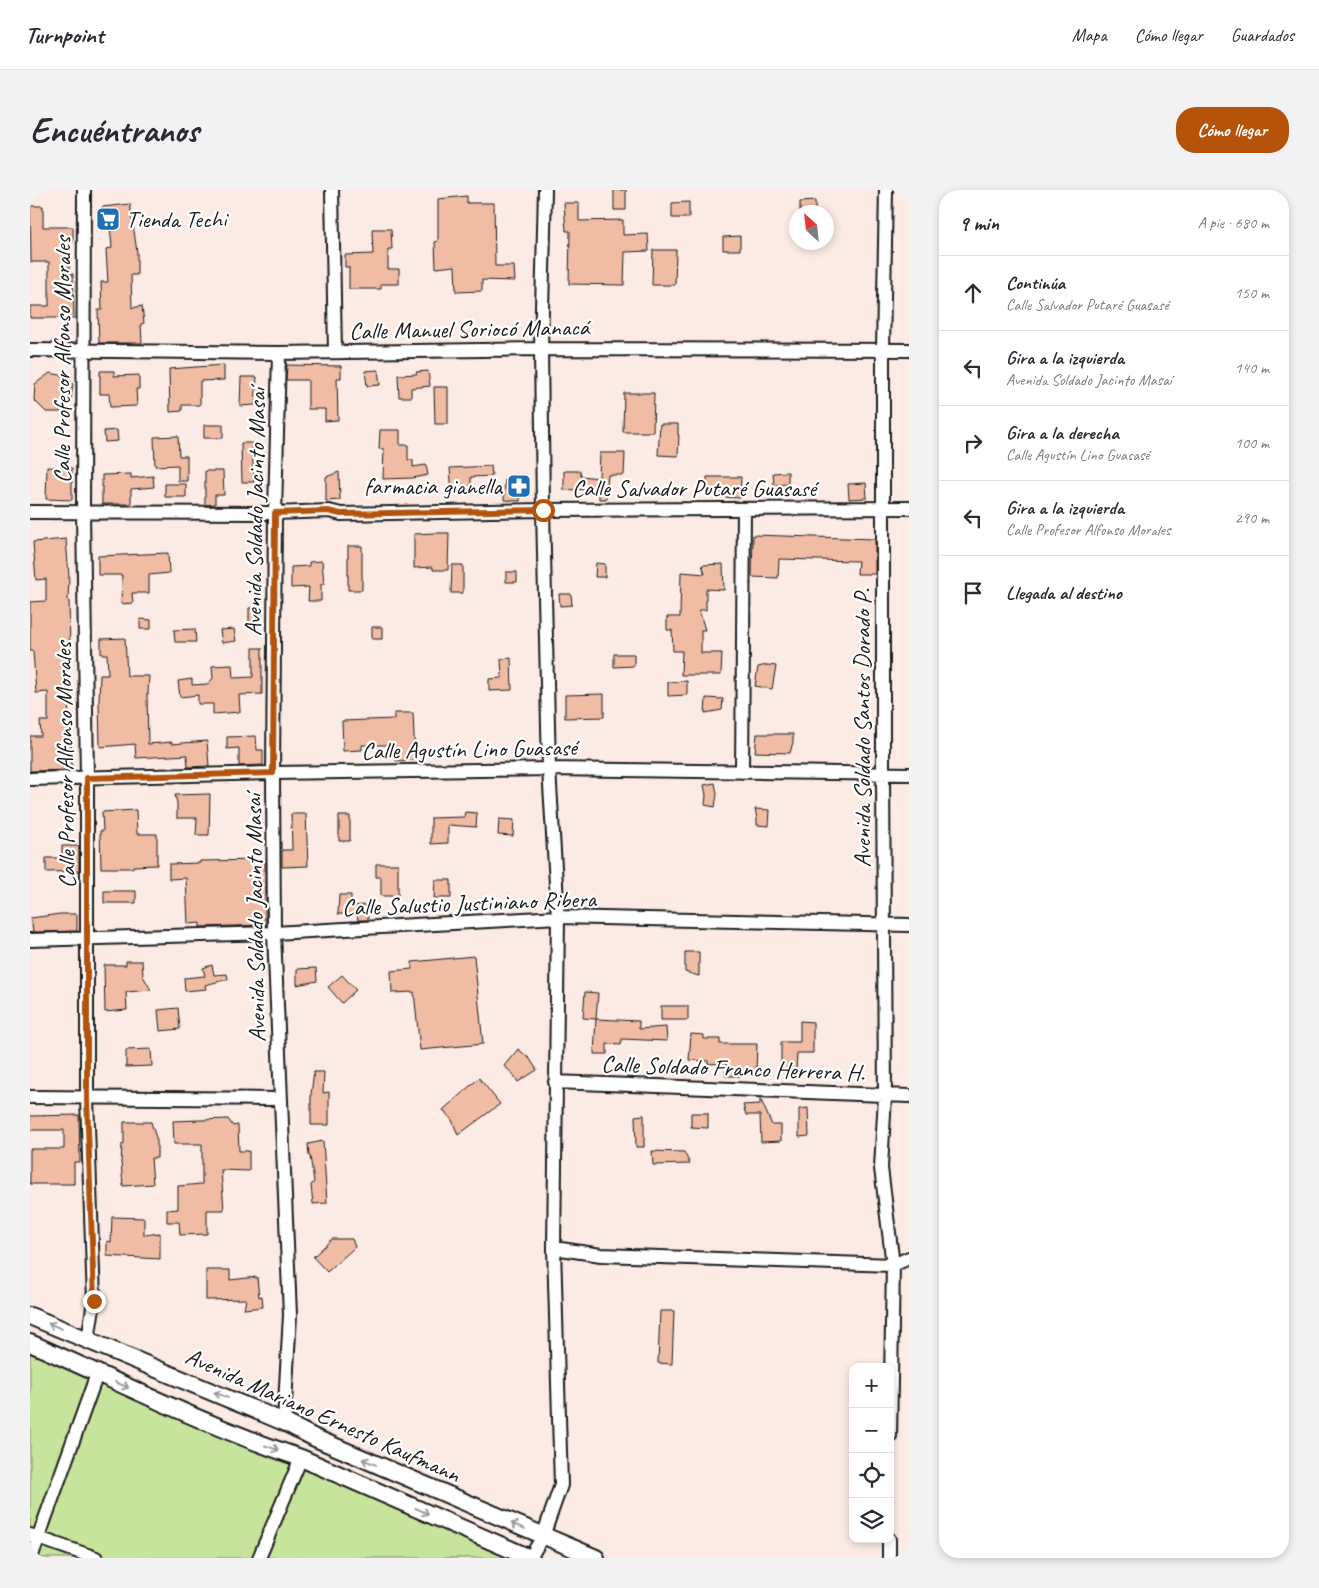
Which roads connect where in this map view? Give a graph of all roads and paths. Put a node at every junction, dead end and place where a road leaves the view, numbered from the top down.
1 (84, 190) edge
2 (332, 190) edge
3 (545, 190) edge
4 (886, 190) edge
5 (541, 349) junction
6 (30, 350) edge
7 (84, 350) junction
8 (883, 350) junction
9 (909, 350) edge
10 (335, 352) junction
11 (279, 353) junction
12 (884, 508) junction
13 (909, 508) edge
14 (744, 509) junction
15 (543, 510) junction
16 (30, 512) edge
17 (83, 513) junction
18 (275, 513) junction
19 (549, 769) junction
20 (742, 772) junction
21 (273, 773) junction
22 (882, 774) junction
23 (909, 774) edge
24 (87, 778) junction
25 (30, 779) edge
26 (558, 917) junction
27 (884, 925) junction
28 (909, 925) edge
29 (274, 933) junction
30 (87, 937) junction
31 (30, 940) edge
32 (555, 1082) junction
33 (885, 1096) junction
34 (909, 1096) edge
35 (30, 1098) edge
36 (87, 1098) junction
37 (280, 1099) junction
38 (554, 1248) junction
39 (909, 1258) edge
40 (893, 1265) junction
41 (30, 1316) edge
42 (88, 1340) junction
43 (30, 1343) edge
44 (96, 1374) junction
45 (890, 1408) edge
46 (284, 1422) junction
47 (301, 1458) junction
48 (34, 1536) edge
49 (543, 1536) junction
50 (889, 1543) edge
51 (30, 1558) edge
52 (96, 1558) edge
53 (259, 1558) edge
54 (530, 1558) edge
55 (596, 1558) edge
56 (889, 1558) edge

1 - 7 street, Calle Profesor Alfonso Morales
2 - 10 street
3 - 5 street
4 - 8 street, Avenida Soldado Santos Dorado P.
5 - 8 street, Calle Manuel Soriocó Manacá
5 - 10 street, Calle Manuel Soriocó Manacá
5 - 15 street
6 - 7 street, Calle Manuel Soriocó Manacá
7 - 11 street, Calle Manuel Soriocó Manacá
7 - 17 street, Calle Profesor Alfonso Morales
8 - 9 street, Calle Manuel Soriocó Manacá
8 - 12 street, Avenida Soldado Santos Dorado P.
10 - 11 street, Calle Manuel Soriocó Manacá
11 - 18 street, Avenida Soldado Jacinto Masaí
12 - 13 street, Calle Salvador Putaré Guasasé
12 - 14 street, Calle Salvador Putaré Guasasé
12 - 22 street, Avenida Soldado Santos Dorado P.
14 - 15 street, Calle Salvador Putaré Guasasé
14 - 20 street
15 - 18 street, Calle Salvador Putaré Guasasé
15 - 19 street
16 - 17 street, Calle Salvador Putaré Guasasé
17 - 18 street, Calle Salvador Putaré Guasasé
17 - 24 street, Calle Profesor Alfonso Morales
18 - 21 street, Avenida Soldado Jacinto Masaí
19 - 20 street, Calle Agustín Lino Guasasé
19 - 21 street, Calle Agustín Lino Guasasé
19 - 26 street
20 - 22 street, Calle Agustín Lino Guasasé
21 - 24 street, Calle Agustín Lino Guasasé
21 - 29 street, Avenida Soldado Jacinto Masaí
22 - 23 street, Calle Agustín Lino Guasasé
22 - 27 street, Avenida Soldado Santos Dorado P.
24 - 25 street, Calle Agustín Lino Guasasé
24 - 30 street, Calle Profesor Alfonso Morales
26 - 27 street, Calle Salustio Justiniano Ribera
26 - 29 street, Calle Salustio Justiniano Ribera
26 - 32 street
27 - 28 street, Calle Salustio Justiniano Ribera
27 - 33 street, Avenida Soldado Santos Dorado P.
29 - 30 street, Calle Salustio Justiniano Ribera
29 - 37 street, Avenida Soldado Jacinto Masaí
30 - 31 street, Calle Salustio Justiniano Ribera
30 - 36 street, Calle Profesor Alfonso Morales
32 - 33 street, Calle Soldado Franco Herrera H.
32 - 38 street
33 - 34 street, Calle Soldado Franco Herrera H.
33 - 40 street, Avenida Soldado Santos Dorado P.
35 - 36 street
36 - 37 street
36 - 42 street, Calle Profesor Alfonso Morales
37 - 46 street, Avenida Soldado Jacinto Masaí
38 - 40 street
38 - 49 street
39 - 40 street
40 - 45 street, Avenida Soldado Santos Dorado P.
42 -> 41 main road, Avenida Mariano Ernesto Kaufmann
46 -> 42 main road, Avenida Mariano Ernesto Kaufmann
43 - 44 main road, Avenida Mariano Ernesto Kaufmann
44 -> 47 main road, Avenida Mariano Ernesto Kaufmann
44 - 48 street
49 -> 46 main road, Avenida Mariano Ernesto Kaufmann
47 - 53 street
47 -> 54 main road, Avenida Mariano Ernesto Kaufmann
48 - 51 street
48 - 52 street
49 - 54 street
49 - 55 main road, Avenida Mariano Ernesto Kaufmann
50 - 56 street

